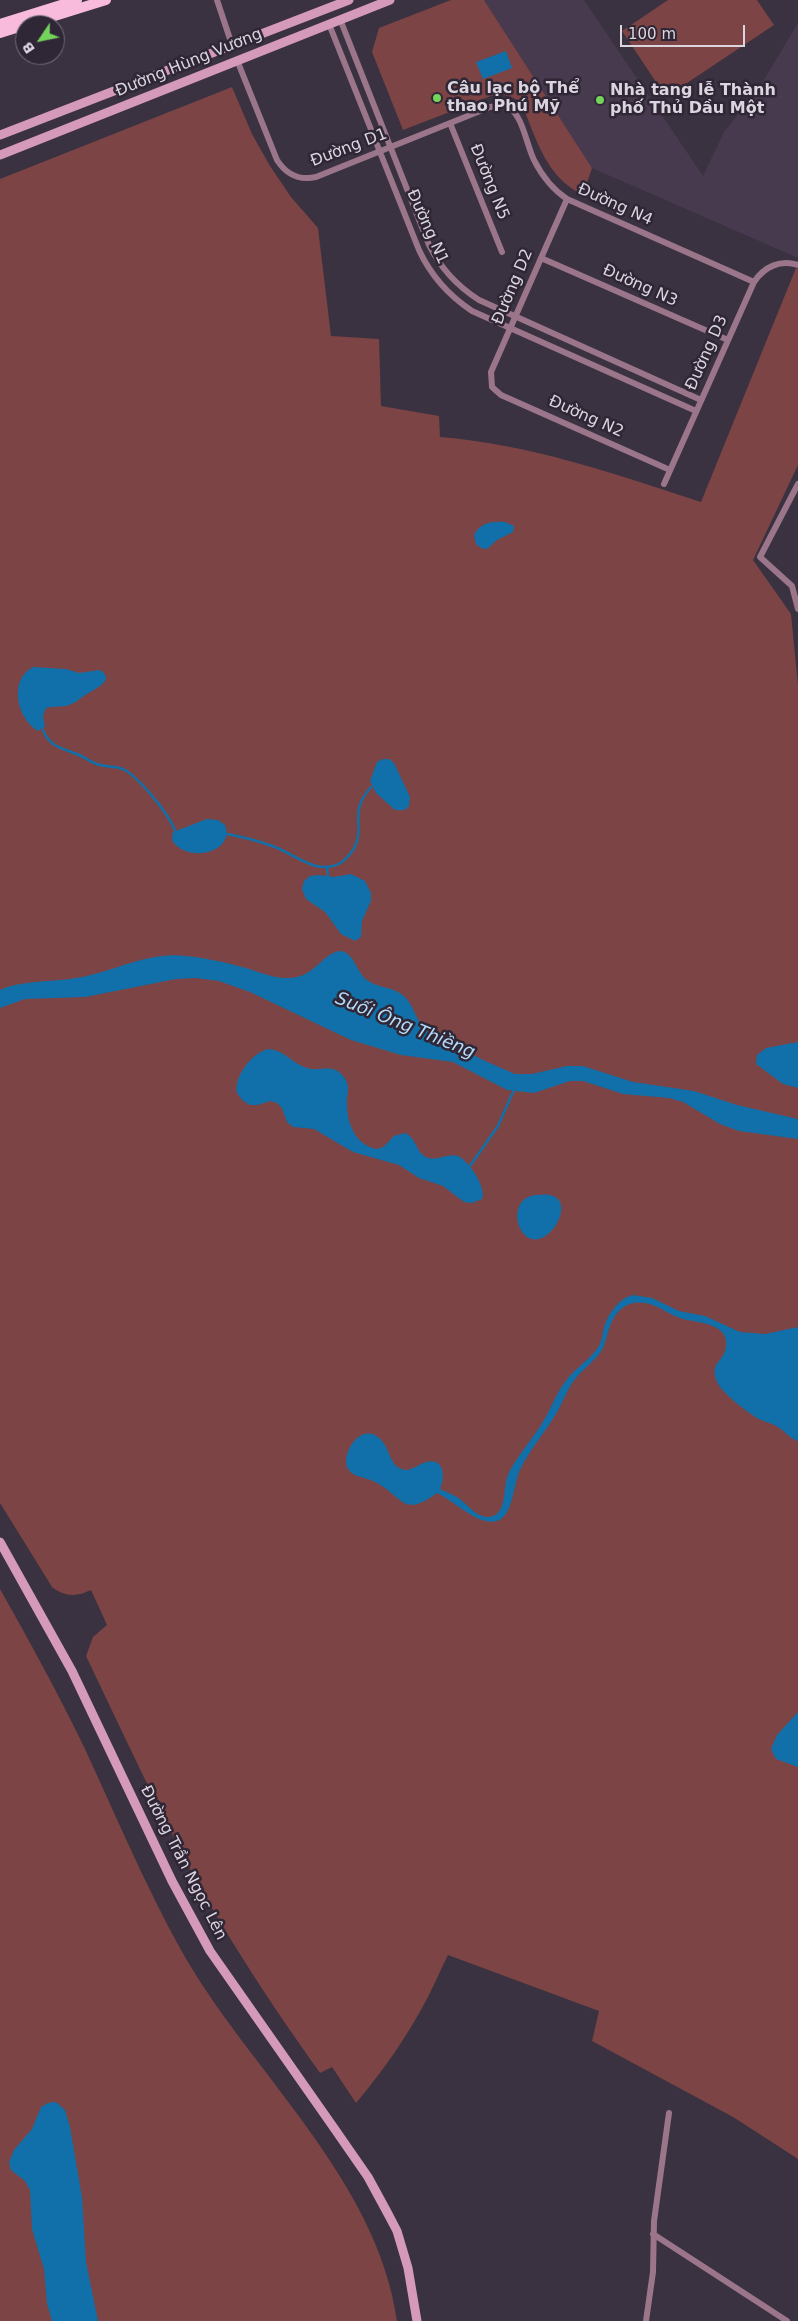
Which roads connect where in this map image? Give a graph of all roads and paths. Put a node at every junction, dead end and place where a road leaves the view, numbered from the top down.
1 (77, 0) edge
2 (106, 0) edge
3 (217, 0) edge
4 (349, 0) edge
5 (390, 0) edge
6 (340, 19) junction
7 (0, 24) edge
8 (329, 24) junction
9 (0, 34) edge
10 (232, 46) junction
11 (237, 60) junction
12 (509, 107) joint
13 (450, 123) junction
14 (0, 135) edge
15 (391, 147) junction
16 (380, 151) junction
17 (0, 154) edge
18 (566, 199) junction
19 (502, 252) dead end
20 (541, 258) junction
21 (798, 265) edge
22 (754, 282) junction
23 (516, 316) junction
24 (511, 328) junction
25 (728, 340) junction
26 (492, 387) joint
27 (701, 400) junction
28 (696, 411) junction
29 (670, 470) junction
30 (664, 484) dead end
31 (798, 484) edge
32 (798, 609) edge
33 (0, 1542) edge
34 (669, 2113) dead end
35 (653, 2234) junction
36 (417, 2321) edge
37 (646, 2321) edge
38 (787, 2321) edge

1 - 7 main road
2 - 9 main road
3 - 10 street
4 - 10 street, Đường Hùng Vương
5 - 6 street, Đường Hùng Vương
6 - 8 street, Đường Hùng Vương
6 - 15 street, Đường N1
8 - 11 street, Đường Hùng Vương
8 - 16 street, Đường N1
10 - 11 street
10 - 14 street, Đường Hùng Vương
11 - 16 street, Đường D1
11 - 17 street, Đường Hùng Vương
12 - 13 street, Đường D1
12 - 18 street, Đường N4
13 - 15 street, Đường D1
13 - 19 street, Đường N5
15 - 16 street, Đường D1
15 - 23 street, Đường N1
16 - 24 street, Đường N1
18 - 20 street, Đường D2
18 - 22 street, Đường N4
20 - 23 street, Đường D2
20 - 25 street, Đường N3
21 - 22 street, Đường D3
22 - 25 street, Đường D3
23 - 24 street, Đường D2
23 - 27 street, Đường N1
24 - 26 street, Đường D2
24 - 28 street, Đường N1
25 - 27 street, Đường D3
26 - 29 street, Đường N2
27 - 28 street, Đường D3
28 - 29 street, Đường D3
29 - 30 street, Đường D3
31 - 32 street
33 - 36 street, Đường Trần Ngọc Lên
34 - 35 street
35 - 37 street
35 - 38 street

